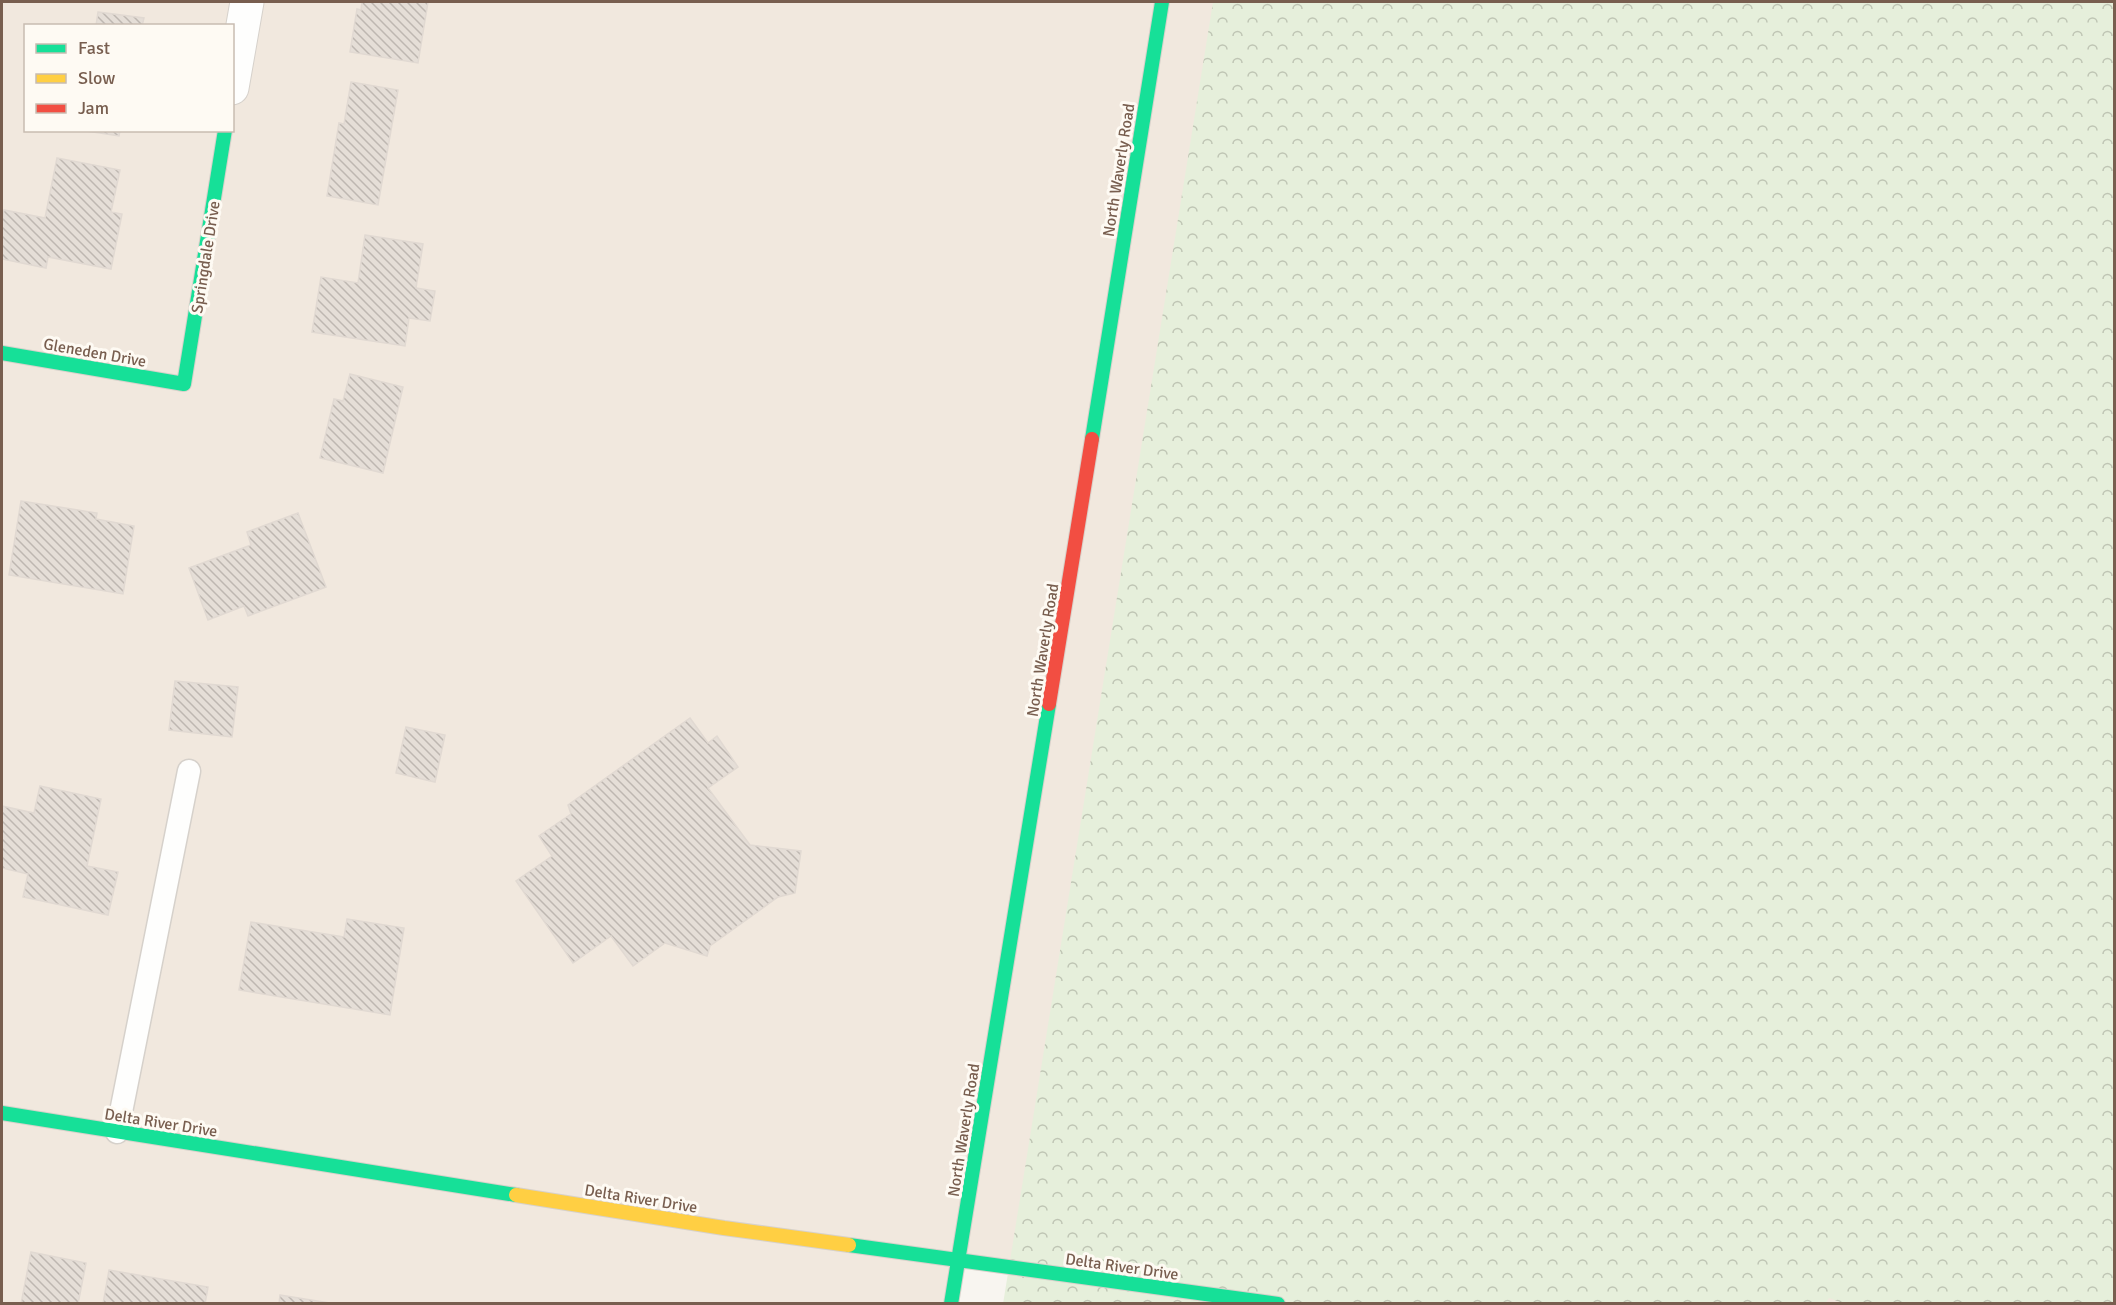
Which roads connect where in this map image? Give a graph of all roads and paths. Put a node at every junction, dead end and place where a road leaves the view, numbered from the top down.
1 (247, 2) edge
2 (1162, 2) edge
3 (234, 77) edge
4 (225, 132) edge
5 (2, 353) edge
6 (184, 384) joint
7 (189, 771) dead end
8 (2, 1113) edge
9 (117, 1132) junction
10 (958, 1260) junction
11 (951, 1304) edge
12 (1278, 1304) edge

1 - 3 street
2 - 10 street, North Waverly Road
4 - 6 street, Springdale Drive
5 - 6 street, Gleneden Drive
7 - 9 lane
8 - 9 street, Delta River Drive
9 - 10 street, Delta River Drive
10 - 11 street, North Waverly Road
10 - 12 street, Delta River Drive

